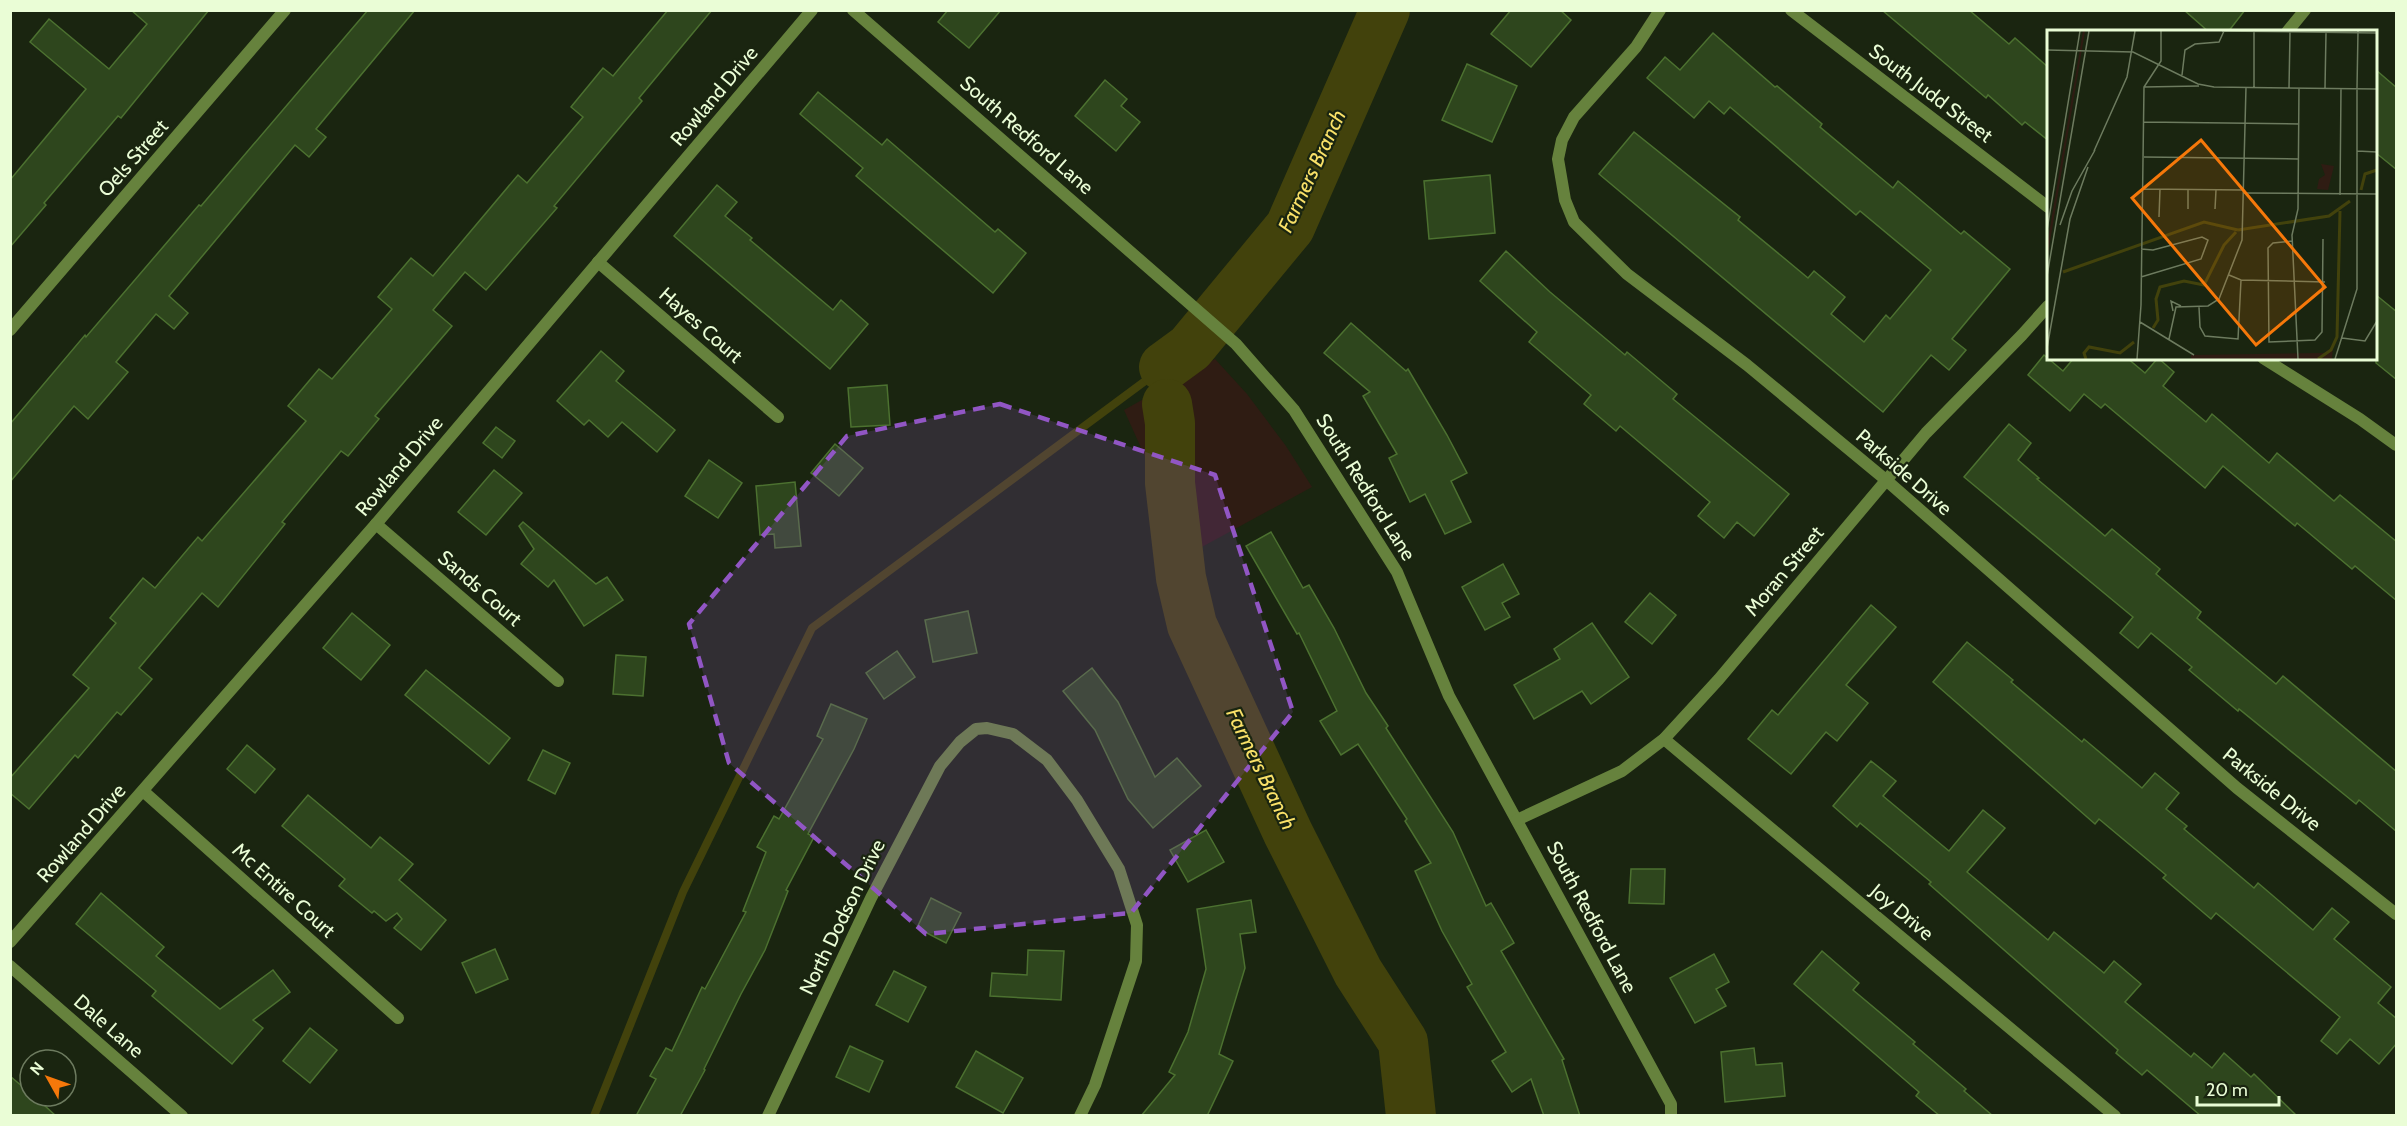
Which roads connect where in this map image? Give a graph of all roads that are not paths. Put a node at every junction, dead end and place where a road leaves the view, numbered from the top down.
1 (285, 10) edge
2 (812, 10) edge
3 (1660, 10) edge
4 (1791, 10) edge
5 (2305, 10) edge
6 (859, 12) edge
7 (2289, 30) edge
8 (2047, 205) edge
9 (598, 262) junction
10 (2047, 308) edge
11 (10, 330) edge
12 (2266, 360) edge
13 (778, 417) dead end
14 (2397, 446) edge
15 (1886, 480) junction
16 (376, 524) junction
17 (558, 681) dead end
18 (1664, 739) junction
19 (143, 791) junction
20 (1517, 820) junction
21 (2397, 914) edge
22 (10, 942) edge
23 (10, 966) edge
24 (398, 1018) dead end
25 (182, 1116) edge
26 (768, 1116) edge
27 (1080, 1116) edge
28 (1671, 1116) edge
29 (2115, 1116) edge

1 - 11 street, Oels Street
2 - 9 street, Rowland Drive
3 - 15 street, Parkside Drive
4 - 8 street, South Judd Street
5 - 7 street
6 - 20 street, South Redford Lane
9 - 13 street, Hayes Court
9 - 16 street, Rowland Drive
10 - 15 street, Moran Street
12 - 14 street
15 - 18 street, Moran Street
15 - 21 street, Parkside Drive
16 - 17 street, Sands Court
16 - 19 street, Rowland Drive
18 - 20 street, Moran Street
18 - 29 street, Joy Drive
19 - 22 street, Rowland Drive
19 - 24 street, Mc Entire Court
20 - 28 street, South Redford Lane
23 - 25 street, Dale Lane
26 - 27 street, North Dodson Drive

